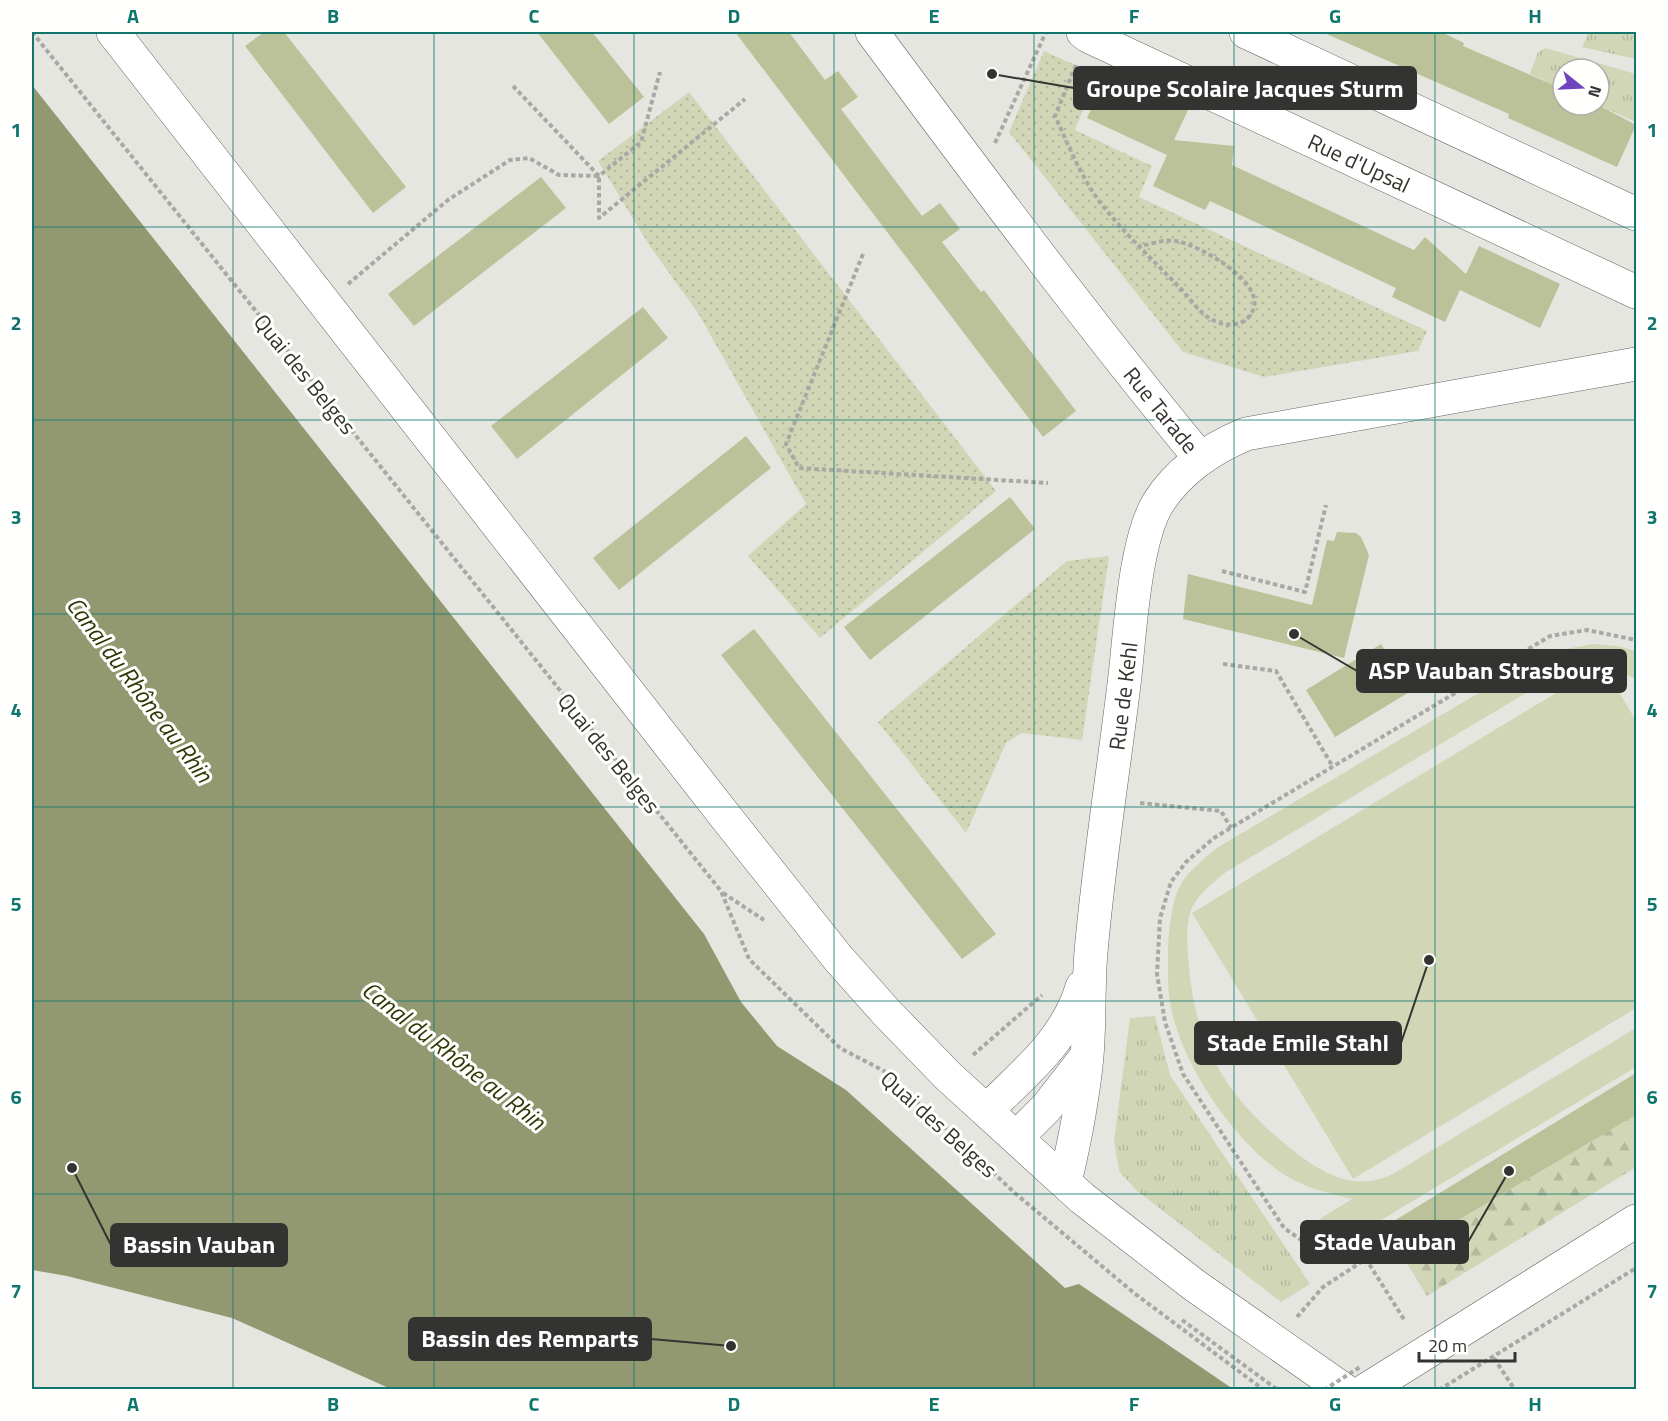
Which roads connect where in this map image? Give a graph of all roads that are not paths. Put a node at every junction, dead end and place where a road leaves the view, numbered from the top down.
1 (113, 32) edge
2 (872, 32) edge
3 (1246, 32) edge
4 (1085, 34) edge
5 (1636, 214) edge
6 (1636, 292) edge
7 (1636, 364) edge
8 (1200, 458) junction
9 (1091, 953) junction
10 (1087, 1056) junction
11 (987, 1110) junction
12 (1017, 1137) junction
13 (1065, 1182) junction
14 (1636, 1221) edge
15 (1365, 1380) edge

1 - 11 street, Quai des Belges
2 - 8 street, Rue Tarade
3 - 5 street
4 - 6 street, Rue d'Upsal
7 - 8 street, Rue Tarade
8 - 9 street, Rue de Kehl
9 - 10 street, Rue de Kehl
9 - 11 street, Rue de Kehl
10 - 12 street
10 - 13 street, Rue de Kehl
11 - 12 street, Quai des Belges
12 - 13 street, Quai des Belges
13 - 15 street, Quai des Belges
14 - 15 street

